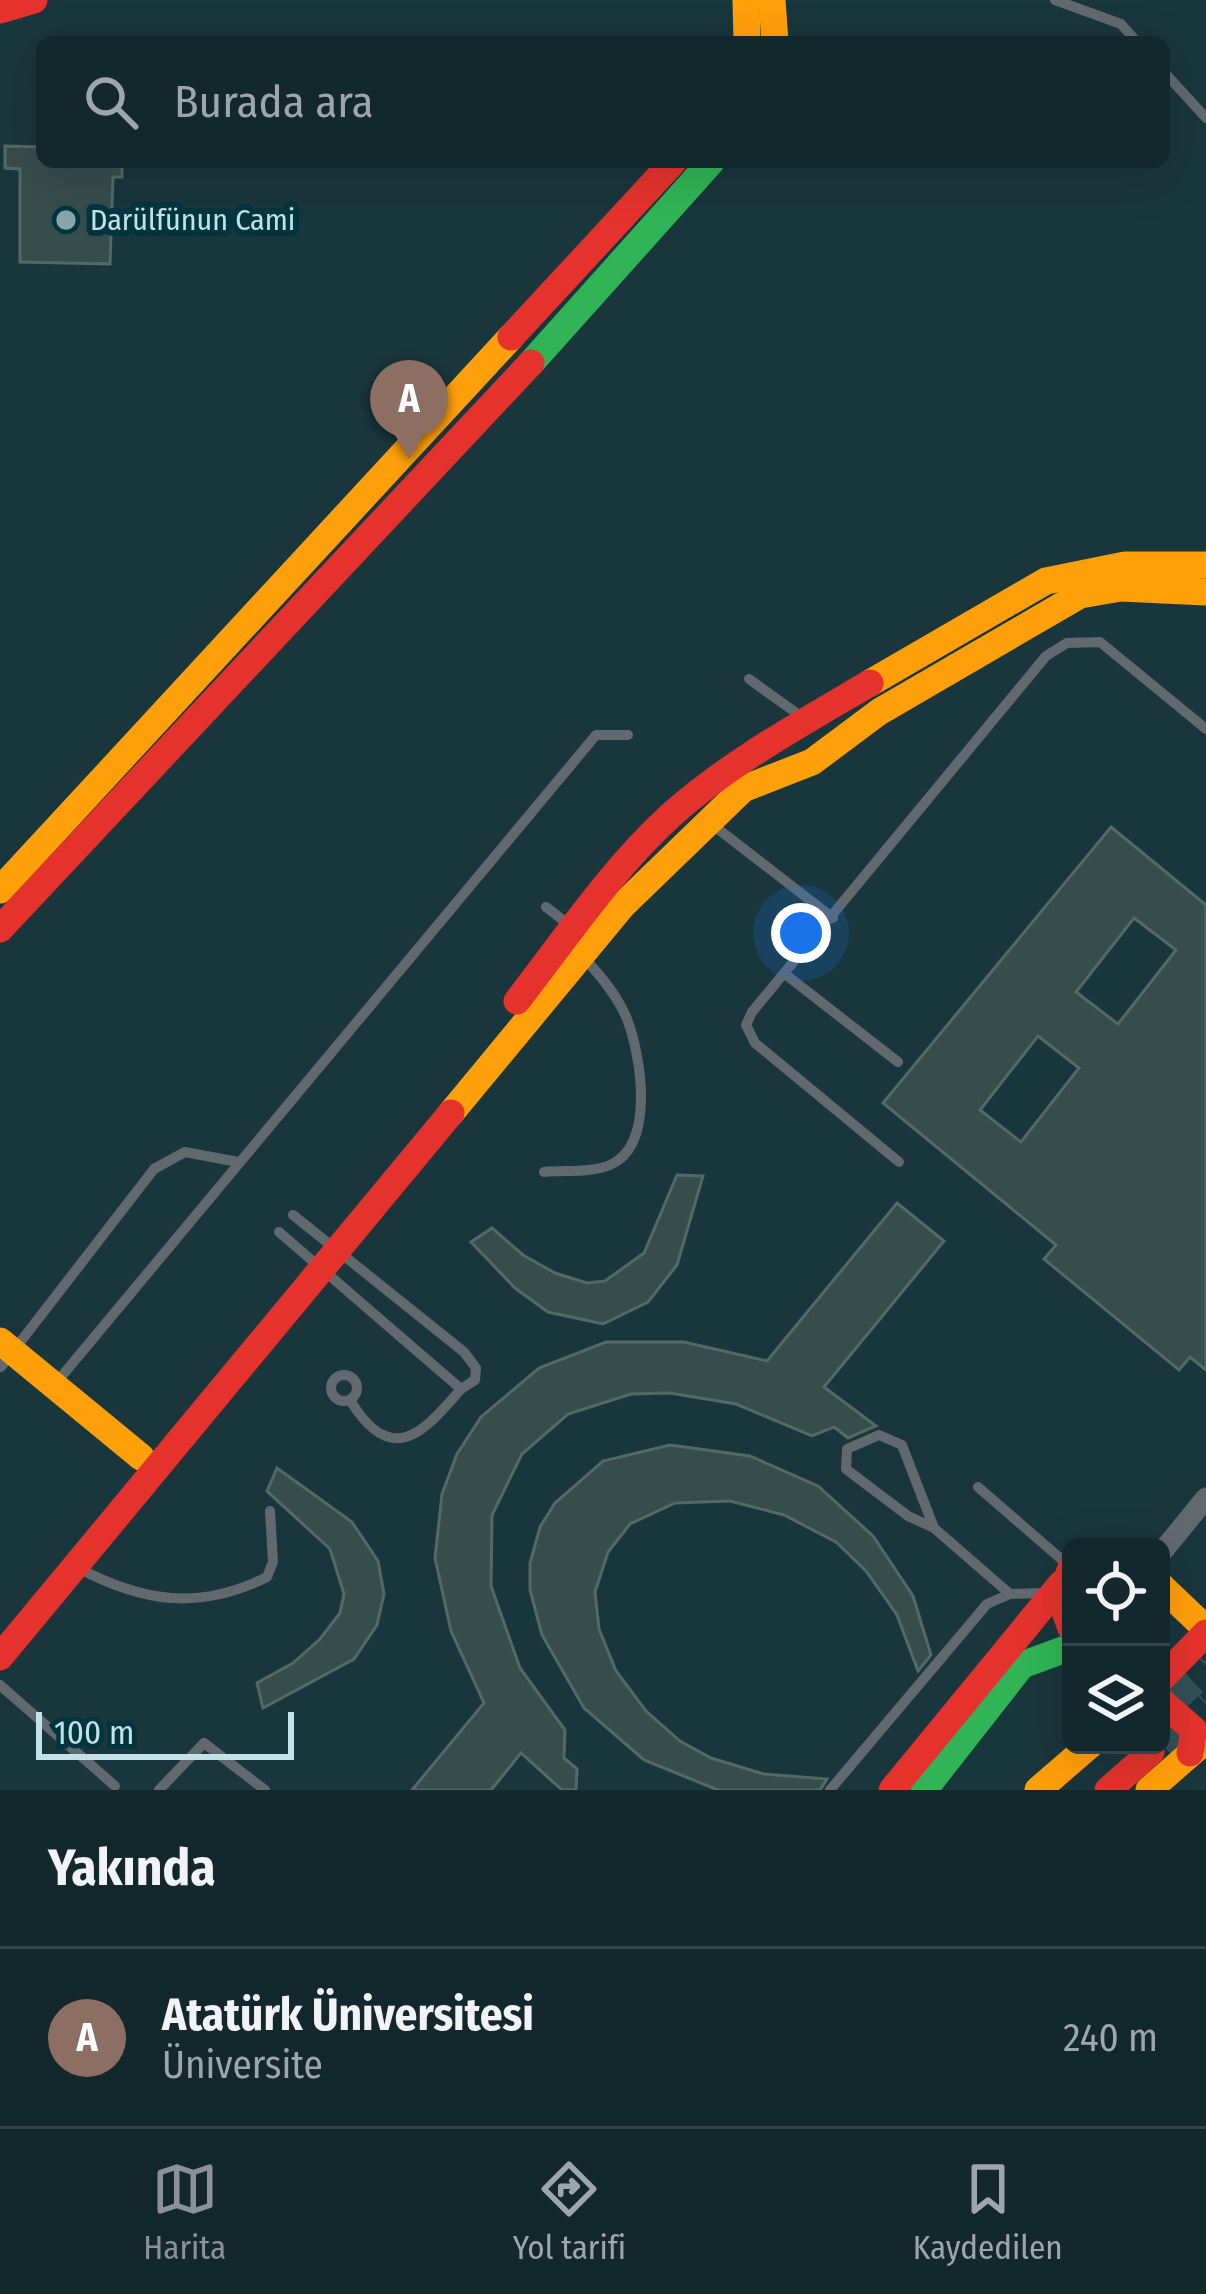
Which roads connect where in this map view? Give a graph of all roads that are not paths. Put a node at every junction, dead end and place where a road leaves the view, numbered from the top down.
1 (34, 0) edge
2 (746, 0) edge
3 (772, 0) edge
4 (1055, 0) edge
5 (0, 10) edge
6 (747, 36) edge
7 (775, 36) edge
8 (1132, 36) edge
9 (1170, 79) edge
10 (1206, 118) edge
11 (667, 168) edge
12 (706, 168) edge
13 (1206, 565) edge
14 (1206, 592) edge
15 (748, 680) dead end
16 (781, 706) junction
17 (810, 722) junction
18 (1206, 729) edge
19 (628, 735) dead end
20 (785, 737) junction
21 (812, 760) junction
22 (706, 820) junction
23 (0, 890) edge
24 (546, 907) dead end
25 (833, 918) junction
26 (0, 929) edge
27 (578, 942) junction
28 (785, 974) junction
29 (898, 1062) dead end
30 (238, 1162) junction
31 (899, 1162) dead end
32 (544, 1172) dead end
33 (292, 1215) dead end
34 (279, 1232) dead end
35 (325, 1252) junction
36 (3, 1356) edge
37 (53, 1385) junction
38 (461, 1389) junction
39 (350, 1400) dead end
40 (134, 1465) junction
41 (978, 1487) dead end
42 (1206, 1498) edge
43 (270, 1511) dead end
44 (934, 1528) junction
45 (1170, 1541) edge
46 (76, 1566) junction
47 (1062, 1576) edge
48 (1062, 1579) edge
49 (1062, 1580) edge
50 (1170, 1587) edge
51 (1206, 1589) edge
52 (1010, 1594) junction
53 (1170, 1595) edge
54 (0, 1625) edge
55 (1206, 1631) edge
56 (1062, 1650) edge
57 (0, 1657) edge
58 (1170, 1670) edge
59 (0, 1685) edge
60 (1170, 1687) edge
61 (1170, 1706) edge
62 (1206, 1713) edge
63 (1080, 1754) edge
64 (1107, 1754) edge
65 (1185, 1755) edge
66 (115, 1786) dead end
67 (159, 1790) edge
68 (265, 1790) edge
69 (830, 1790) edge
70 (892, 1790) edge
71 (923, 1790) edge
72 (1038, 1790) edge
73 (1066, 1790) edge
74 (1108, 1790) edge
75 (1149, 1790) edge

1 - 5 main road
2 - 6 main road
3 - 7 main road
4 - 8 lane
9 - 10 lane
11 - 23 main road
12 - 26 main road
13 - 17 main road
14 - 21 main road
15 - 16 lane
16 - 17 lane
16 - 20 lane
17 - 20 main road
17 - 21 main road
18 - 25 lane
19 - 30 lane
20 - 21 main road
20 - 27 main road
21 - 22 main road
22 - 25 lane
22 - 27 main road
24 - 27 lane
25 - 28 lane
27 - 32 lane
27 - 35 main road
28 - 29 lane
28 - 31 lane
30 - 36 lane
30 - 37 lane
33 - 35 lane
34 - 35 lane
35 - 38 lane
35 - 38 lane
35 - 40 main road
35 - 46 main road
36 - 37 main road
36 - 40 main road
37 - 40 main road
38 - 39 lane
40 - 54 main road
41 - 47 lane
42 - 45 street
43 - 46 lane
44 - 44 lane
44 - 52 lane
46 - 57 main road
48 - 52 lane
49 - 70 main road
50 - 51 main road
52 - 69 lane
53 - 55 main road
55 - 58 main road
56 - 71 main road
59 - 66 lane
60 - 62 main road
61 - 65 main road
63 - 72 main road
64 - 73 main road
65 - 74 main road
65 - 75 main road
67 - 68 lane

